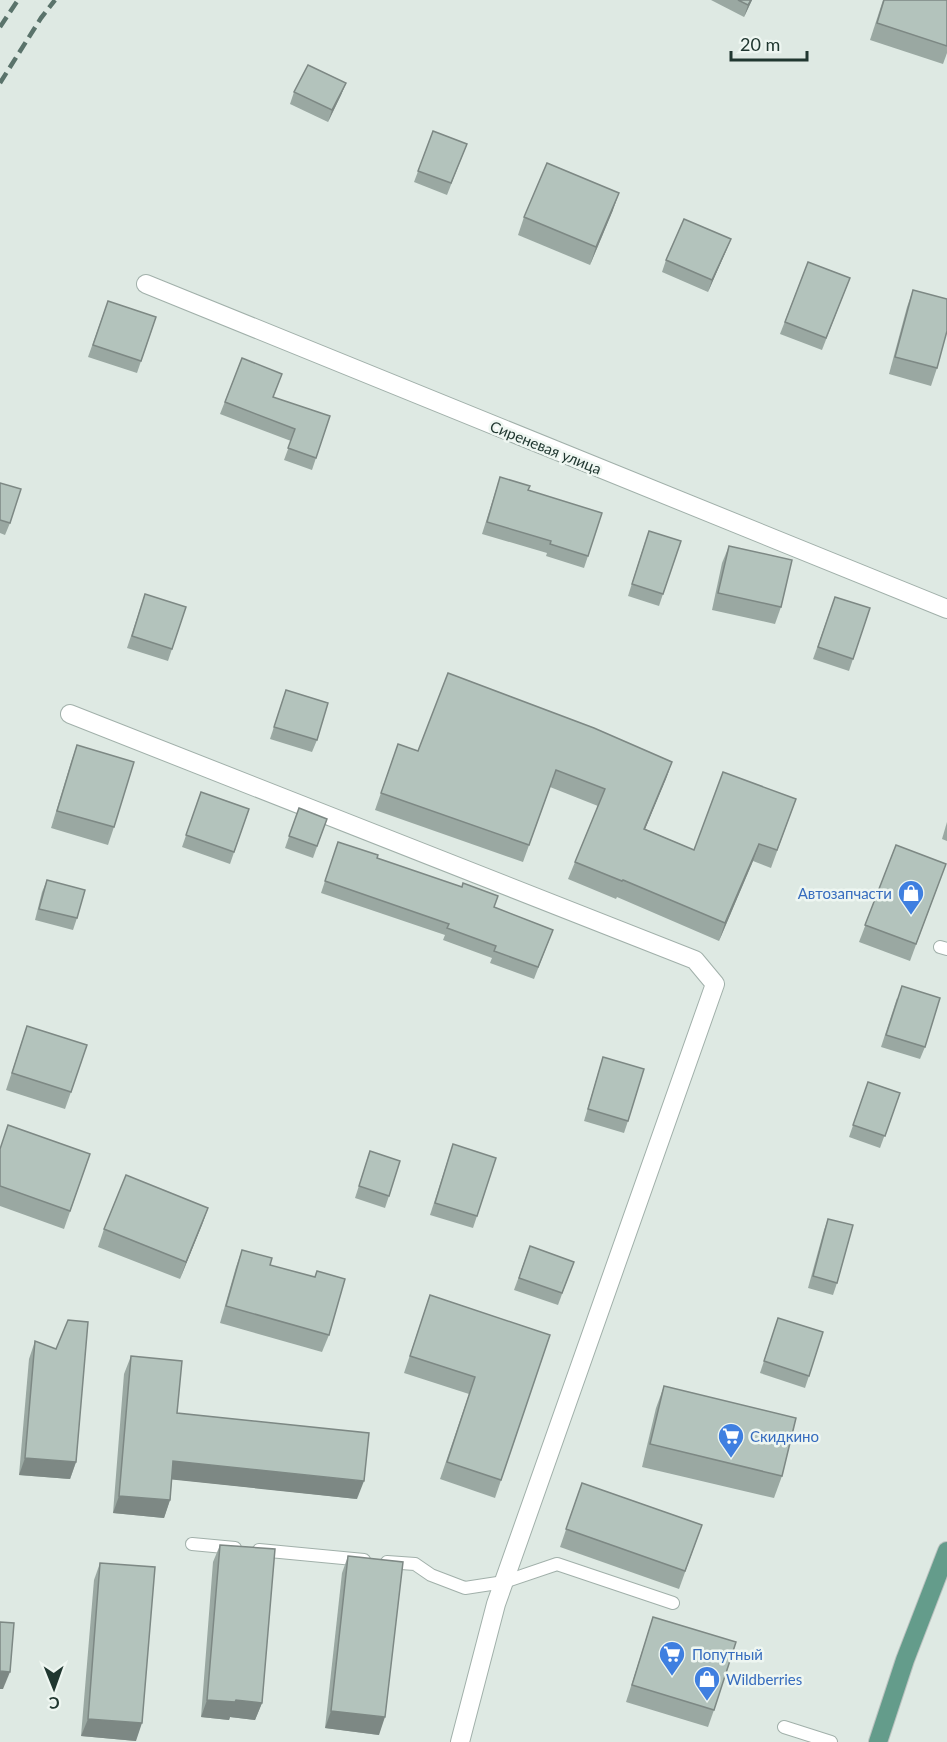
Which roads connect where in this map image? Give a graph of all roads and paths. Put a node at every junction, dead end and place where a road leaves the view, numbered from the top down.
1 (146, 284) dead end
2 (947, 609) edge
3 (70, 714) dead end
4 (192, 1544) dead end
5 (947, 1551) edge
6 (504, 1582) junction
7 (672, 1604) dead end
8 (784, 1727) dead end
9 (460, 1742) edge
10 (831, 1742) edge
11 (879, 1742) edge

1 - 2 street, Сиреневая улица
3 - 6 street
4 - 6 lane
5 - 11 main road
6 - 7 lane
6 - 9 street
8 - 10 lane

